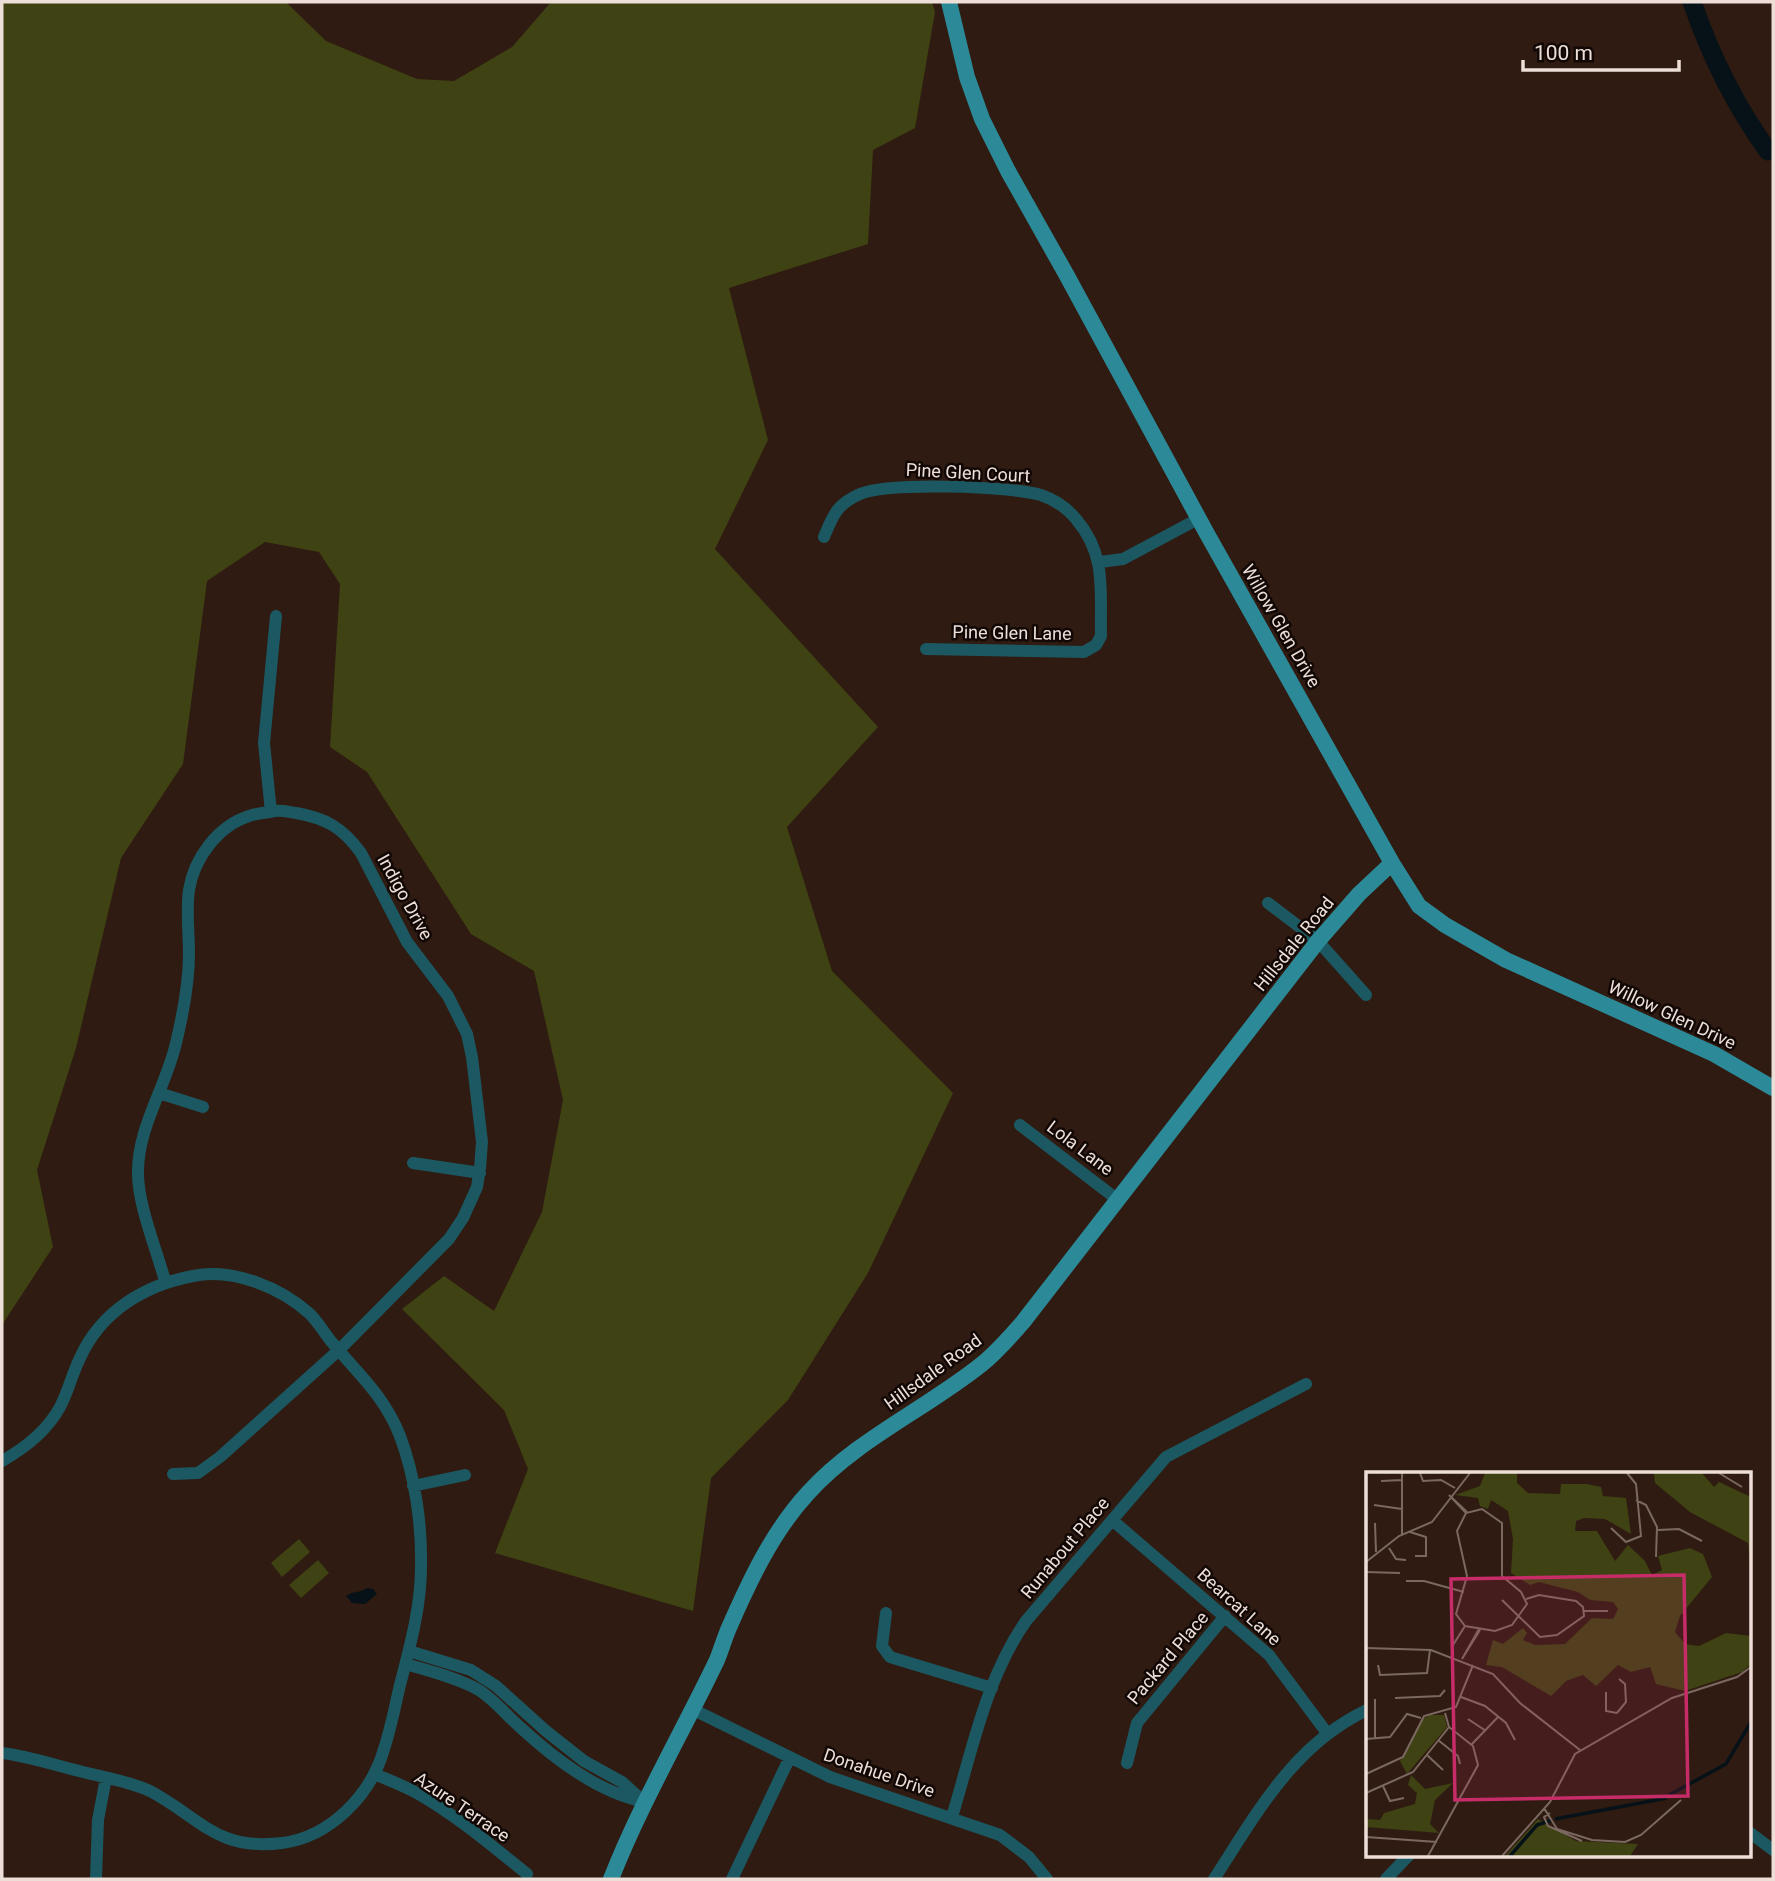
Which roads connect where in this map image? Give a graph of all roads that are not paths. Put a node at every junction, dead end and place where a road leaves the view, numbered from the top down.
1 (949, 2) edge
2 (1198, 519) junction
3 (824, 537) dead end
4 (1100, 562) junction
5 (276, 616) dead end
6 (926, 649) dead end
7 (271, 812) junction
8 (1392, 863) junction
9 (1268, 903) dead end
10 (1318, 941) junction
11 (1366, 995) dead end
12 (1773, 1088) edge
13 (159, 1093) junction
14 (203, 1107) dead end
15 (1020, 1125) dead end
16 (413, 1163) dead end
17 (480, 1173) junction
18 (1118, 1200) junction
19 (166, 1282) junction
20 (339, 1350) junction
21 (1306, 1384) dead end
22 (2, 1461) edge
23 (173, 1474) dead end
24 (465, 1475) dead end
25 (413, 1486) junction
26 (1112, 1520) junction
27 (886, 1613) dead end
28 (1225, 1616) junction
29 (407, 1657) junction
30 (992, 1688) junction
31 (692, 1709) junction
32 (1366, 1711) edge
33 (1327, 1733) junction
34 (2, 1753) edge
35 (790, 1757) junction
36 (1127, 1763) dead end
37 (374, 1774) junction
38 (106, 1778) junction
39 (644, 1802) junction
40 (952, 1817) junction
41 (1750, 1833) edge
42 (1773, 1850) edge
43 (1408, 1856) edge
44 (527, 1874) dead end
45 (96, 1879) edge
46 (611, 1879) edge
47 (732, 1879) edge
48 (1047, 1879) edge
49 (1214, 1879) edge
50 (1386, 1879) edge

1 - 2 main road, Willow Glen Drive
2 - 4 street
2 - 8 main road, Willow Glen Drive
3 - 4 street, Pine Glen Court
4 - 6 street, Pine Glen Lane
5 - 7 street
7 - 13 street, Indigo Drive
7 - 17 street, Indigo Drive
8 - 10 main road, Hillsdale Road
8 - 12 main road, Willow Glen Drive
9 - 10 street
10 - 11 street
10 - 18 main road, Hillsdale Road
13 - 14 street
13 - 19 street, Indigo Drive
15 - 18 street, Lola Lane
16 - 17 street
17 - 20 street, Indigo Drive
18 - 31 main road, Hillsdale Road
19 - 20 street
19 - 22 street
20 - 23 street, Indigo Drive
20 - 25 street
21 - 26 street, Runabout Place
24 - 25 street
25 - 29 street
26 - 28 street, Bearcat Lane
26 - 30 street, Runabout Place
27 - 30 street
28 - 33 street, Bearcat Lane
28 - 36 street, Packard Place
29 - 37 street
29 - 39 street
30 - 40 street, Runabout Place
31 - 35 street, Donahue Drive
31 - 39 main road, Hillsdale Road
32 - 33 street
33 - 49 street
34 - 38 street
35 - 40 street, Donahue Drive
35 - 47 street
37 - 38 street
37 - 44 street, Azure Terrace
38 - 45 street
39 - 46 main road, Hillsdale Road
40 - 48 street, Donahue Drive
41 - 42 street
43 - 50 street

